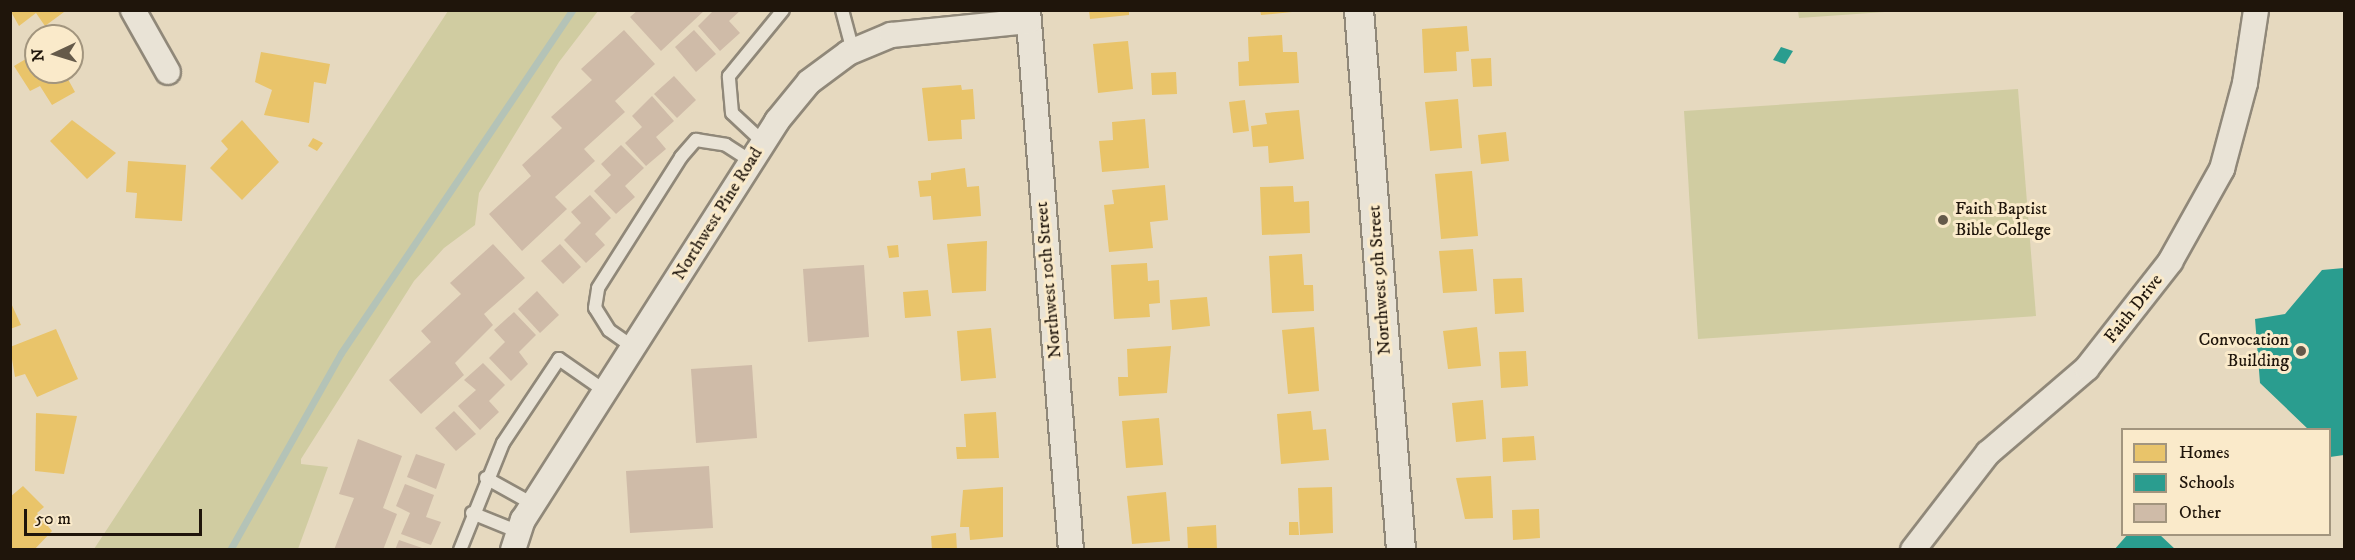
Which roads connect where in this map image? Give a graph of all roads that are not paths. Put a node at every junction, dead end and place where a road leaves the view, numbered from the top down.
1 (133, 10) edge
2 (783, 10) edge
3 (842, 10) edge
4 (1359, 10) edge
5 (2256, 10) edge
6 (1028, 16) edge
7 (853, 51) junction
8 (168, 72) dead end
9 (757, 152) junction
10 (633, 347) junction
11 (605, 391) junction
12 (486, 478) junction
13 (533, 504) junction
14 (472, 513) junction
15 (516, 541) edge
16 (460, 549) edge
17 (1071, 549) edge
18 (1401, 549) edge
19 (1913, 549) edge

1 - 8 street
2 - 9 lane
3 - 7 lane
4 - 18 street, Northwest 9th Street
5 - 19 street, Faith Drive
6 - 7 street, Northwest Pine Road
6 - 17 street, Northwest 10th Street
7 - 9 street, Northwest Pine Road
9 - 10 street, Northwest Pine Road
9 - 10 lane
10 - 11 street, Northwest Pine Road
11 - 12 lane
11 - 13 street, Northwest Pine Road
12 - 13 lane
12 - 14 lane
13 - 15 street, Northwest Pine Road
14 - 15 lane
14 - 16 lane

